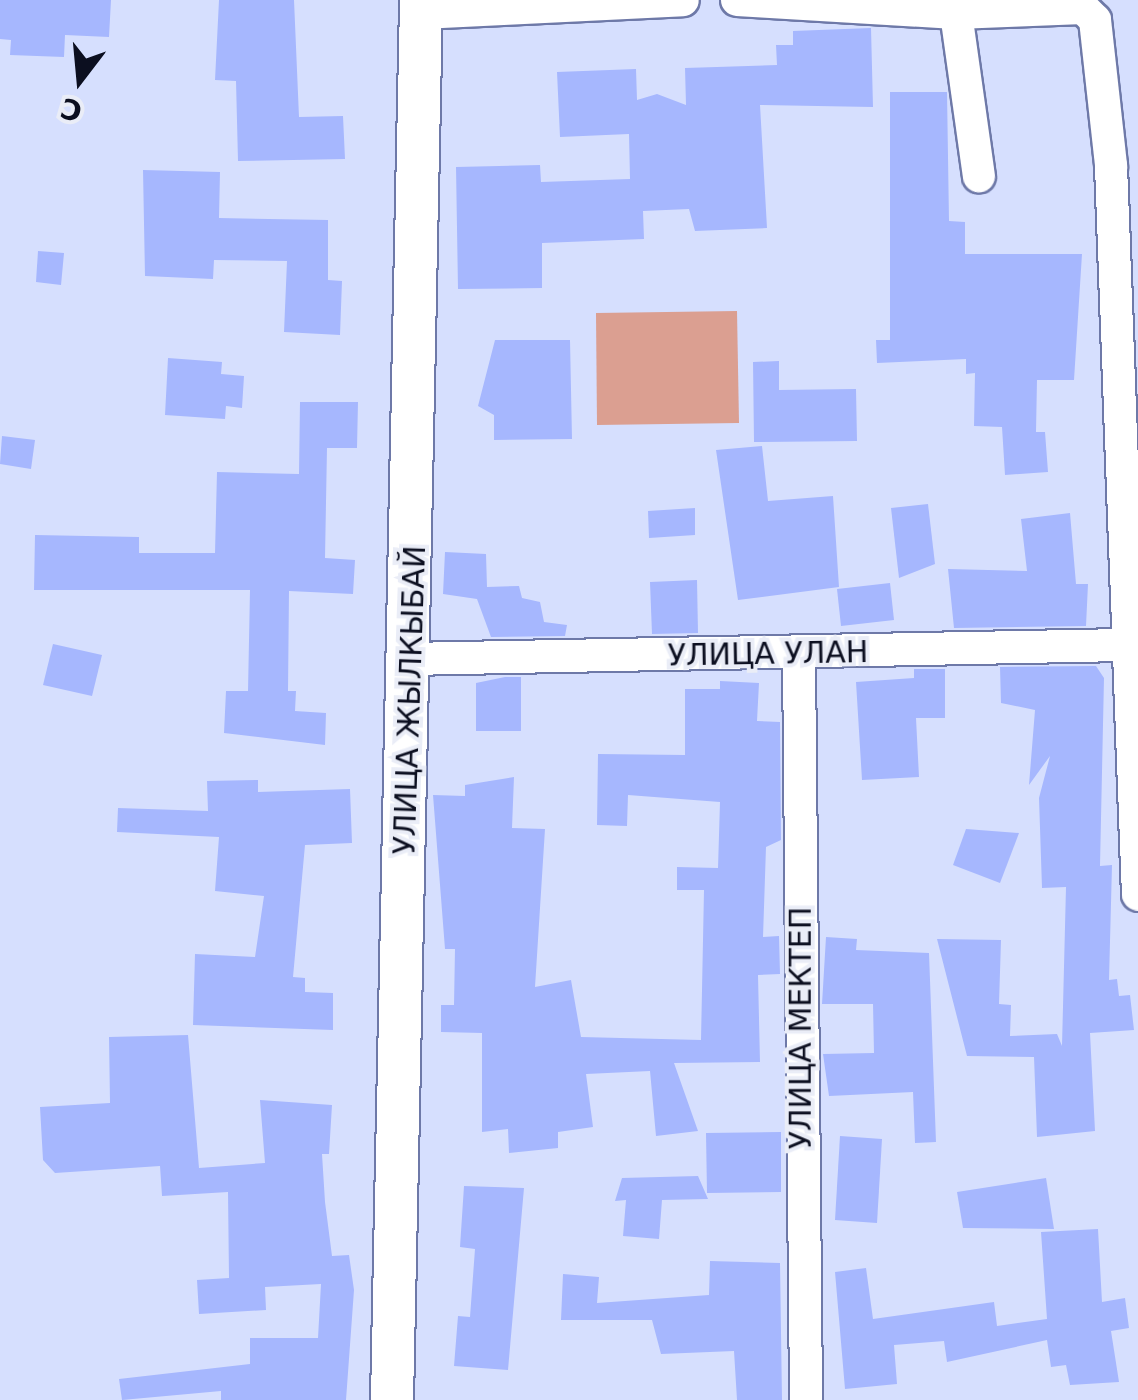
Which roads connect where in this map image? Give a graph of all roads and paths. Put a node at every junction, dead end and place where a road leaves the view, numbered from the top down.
1 (683, 0) edge
2 (737, 0) edge
3 (1048, 5) edge
4 (421, 6) edge
5 (956, 13) junction
6 (979, 176) dead end
7 (1126, 644) junction
8 (799, 656) junction
9 (408, 659) junction
10 (1138, 896) edge
11 (392, 1400) edge
12 (806, 1400) edge

1 - 4 street
2 - 5 street
3 - 5 street
3 - 7 street
4 - 9 street, УЛИЦА ЖЫЛКЫБАЙ
5 - 6 street
7 - 8 street, УЛИЦА УЛАН
7 - 10 street
8 - 9 street, УЛИЦА УЛАН
8 - 12 street, УЛИЦА МЕКТЕП
9 - 11 street, УЛИЦА ЖЫЛКЫБАЙ

